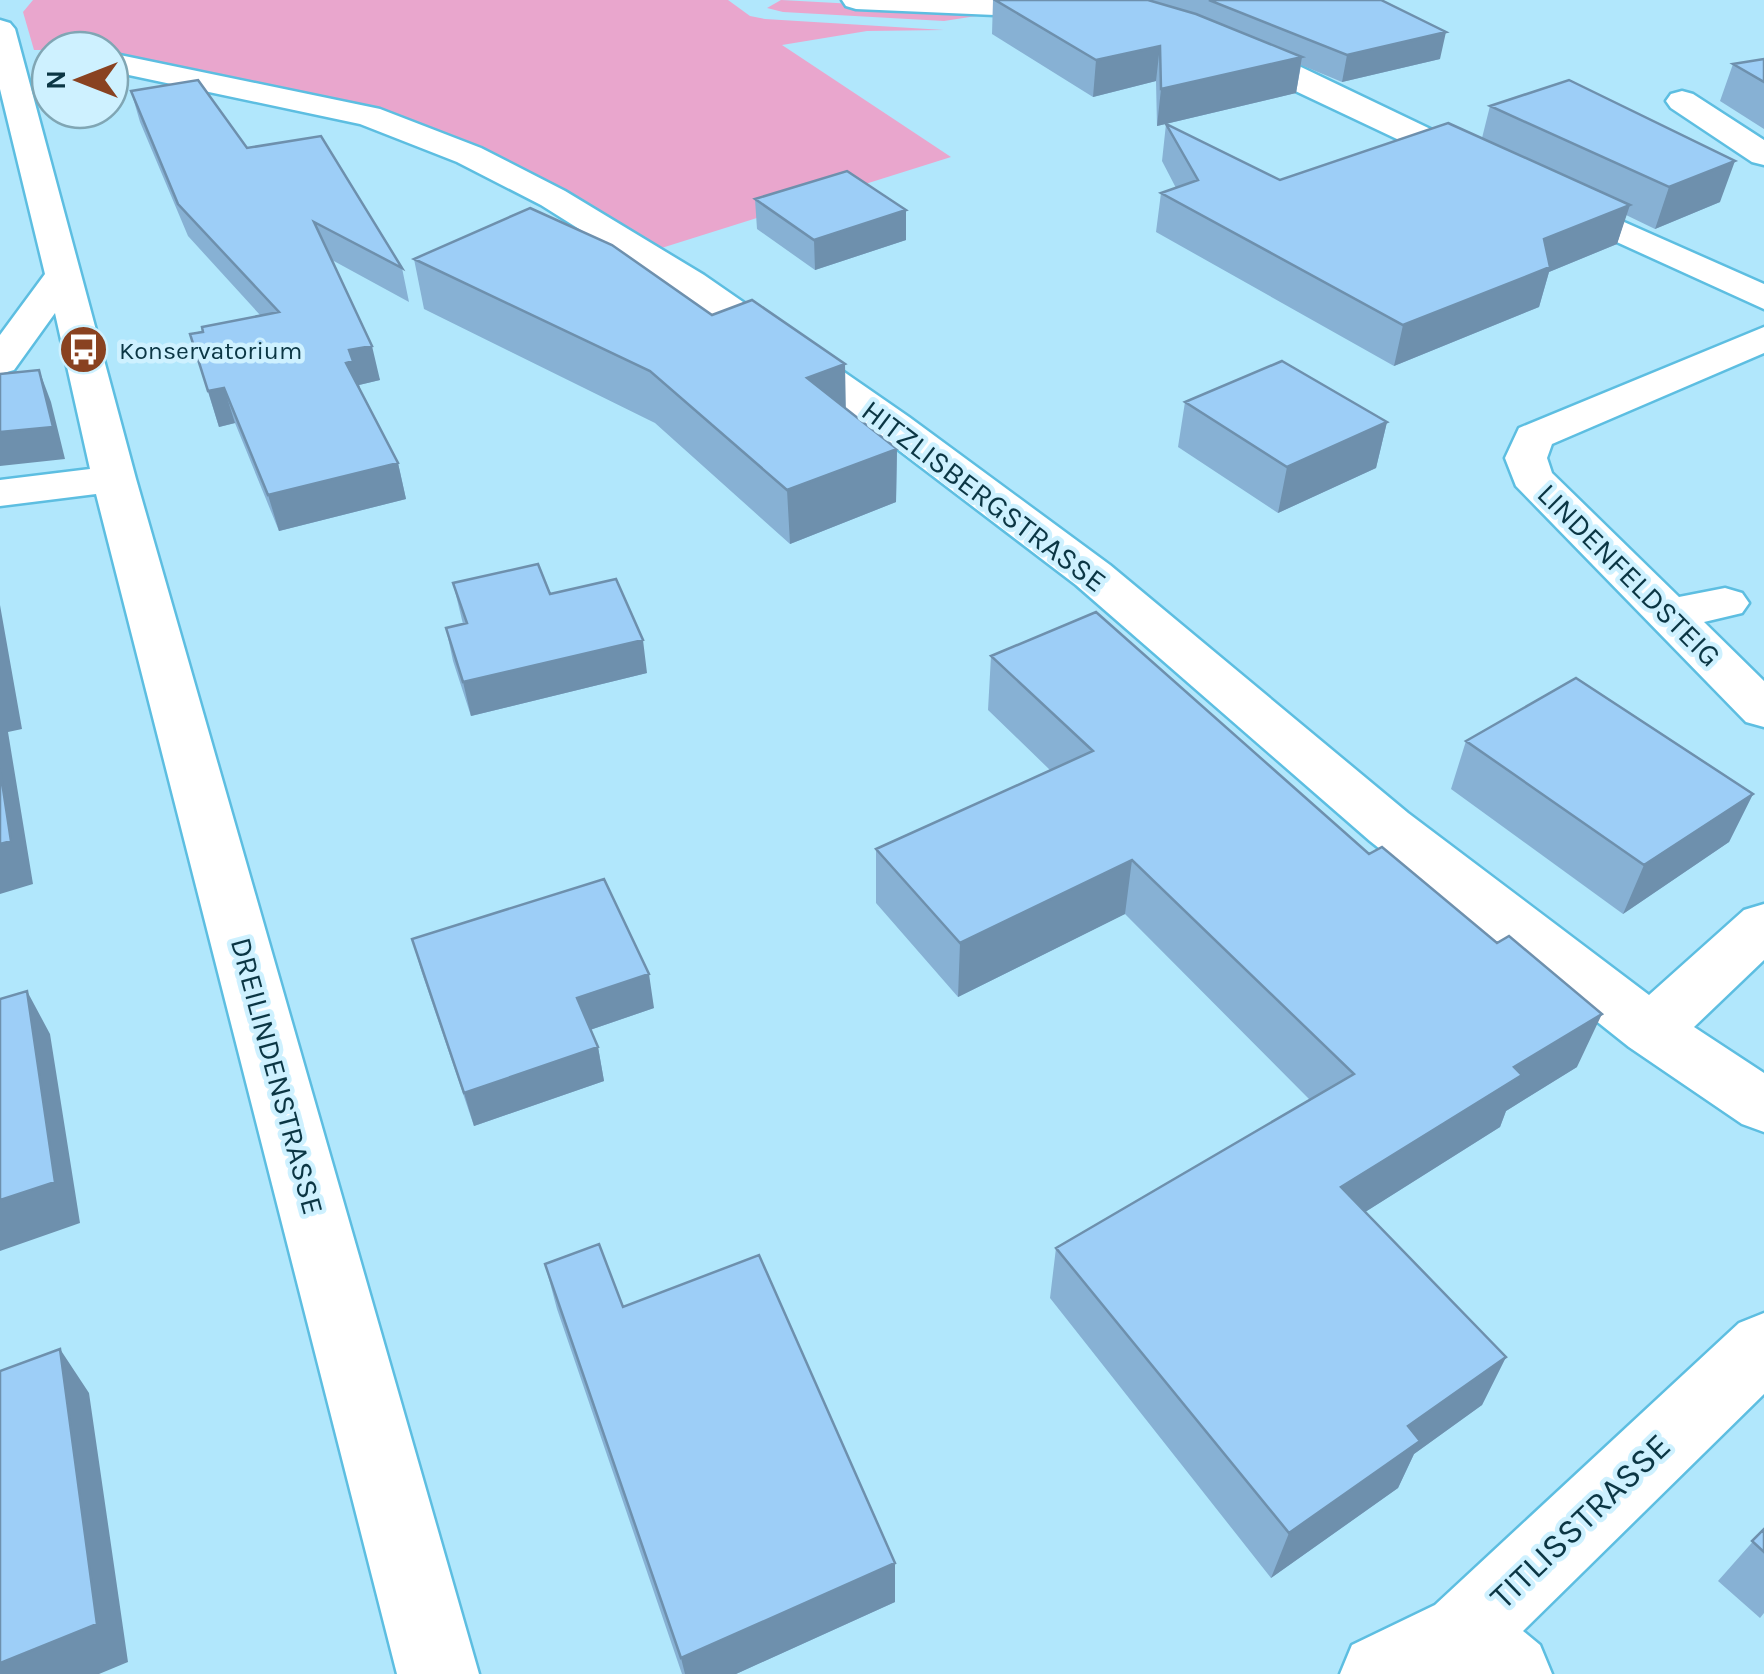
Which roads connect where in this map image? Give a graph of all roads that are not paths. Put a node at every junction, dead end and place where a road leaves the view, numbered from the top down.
1 (856, 0) edge
2 (1100, 14) edge
3 (1204, 38) edge
4 (16, 45) edge
5 (130, 66) edge
6 (1682, 101) dead end
7 (1764, 154) edge
8 (62, 277) junction
9 (1764, 298) edge
10 (1764, 339) edge
11 (0, 362) edge
12 (114, 479) junction
13 (0, 493) edge
14 (1725, 603) dead end
15 (1668, 614) junction
16 (1764, 710) edge
17 (1764, 926) edge
18 (1652, 1030) junction
19 (1764, 1106) edge
20 (1764, 1346) edge
21 (1487, 1653) edge
22 (438, 1674) edge
23 (1381, 1674) edge

1 - 2 street
3 - 9 street
4 - 8 street, DREILINDENSTRASSE
5 - 18 street, HITZLISBERGSTRASSE
6 - 7 street
8 - 11 street
8 - 12 street, DREILINDENSTRASSE
10 - 15 street, LINDENFELDSTEIG
12 - 13 street
12 - 22 street, DREILINDENSTRASSE
14 - 15 street
15 - 16 street, LINDENFELDSTEIG
17 - 18 street
18 - 19 street, HITZLISBERGSTRASSE
20 - 21 street, TITLISSTRASSE
21 - 23 street, TITLISSTRASSE

